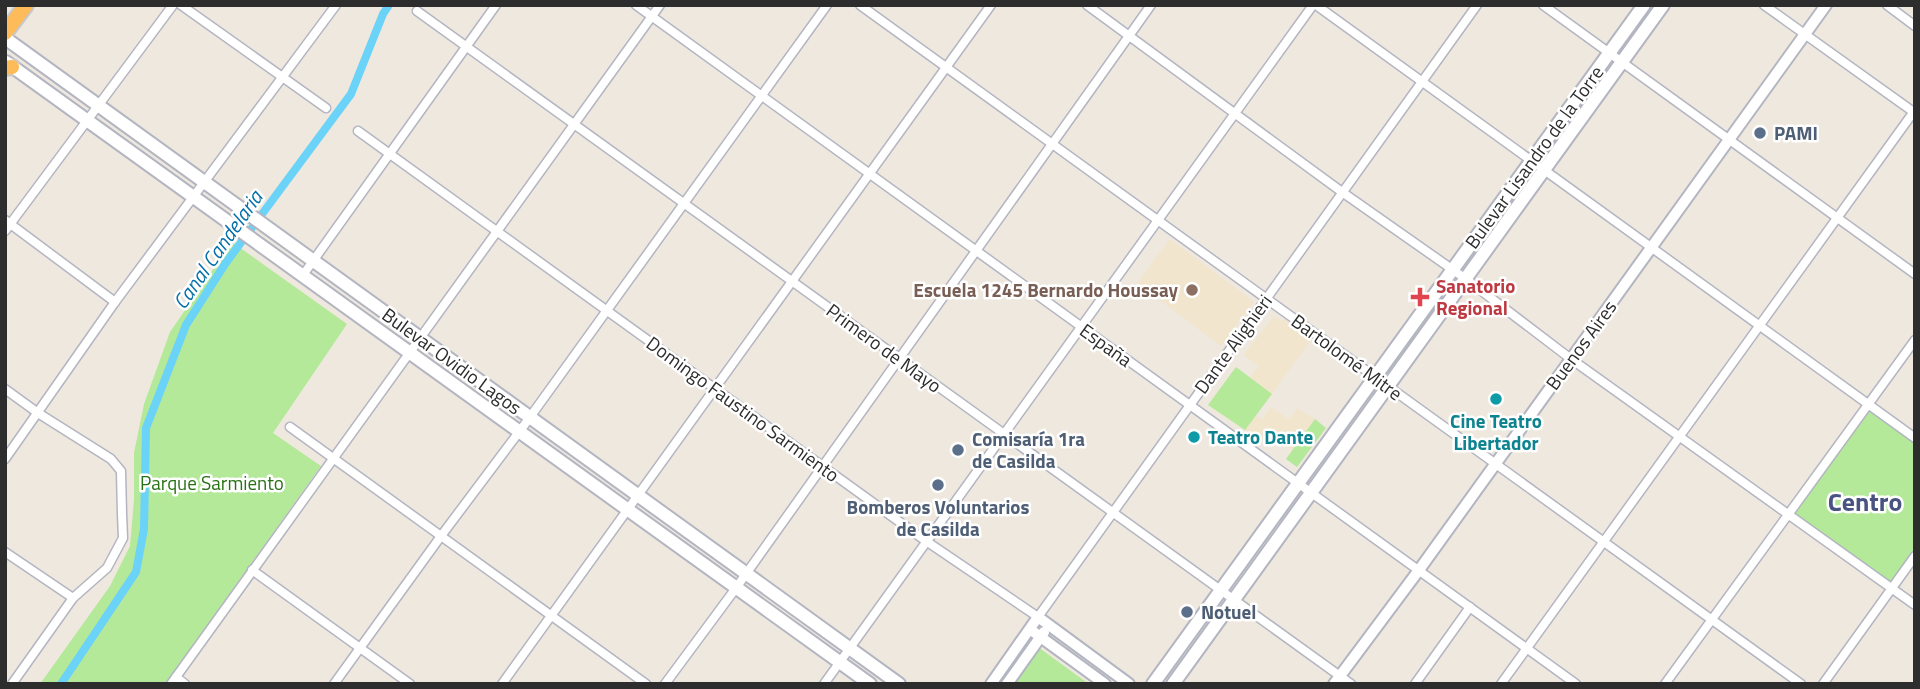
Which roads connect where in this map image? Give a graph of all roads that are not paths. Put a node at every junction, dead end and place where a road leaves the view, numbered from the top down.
1 (26, 5) edge
2 (173, 5) edge
3 (181, 5) edge
4 (336, 5) edge
5 (496, 5) edge
6 (636, 5) edge
7 (660, 5) edge
8 (827, 5) edge
9 (860, 5) edge
10 (991, 5) edge
11 (1087, 5) edge
12 (1151, 5) edge
13 (1315, 5) edge
14 (1477, 5) edge
15 (1543, 5) edge
16 (1644, 5) edge
17 (1664, 5) edge
18 (1764, 5) edge
19 (1826, 5) edge
20 (1888, 5) edge
21 (417, 11) dead end
22 (652, 17) junction
23 (1915, 26) edge
24 (5, 33) edge
25 (1804, 35) junction
26 (1129, 36) junction
27 (5, 38) edge
28 (467, 46) junction
29 (1610, 52) junction
30 (1622, 61) junction
31 (7, 65) edge
32 (946, 67) junction
33 (282, 77) junction
34 (1421, 83) junction
35 (762, 96) junction
36 (98, 105) junction
37 (326, 108) dead end
38 (1914, 111) edge
39 (1234, 113) junction
40 (86, 122) junction
41 (575, 124) junction
42 (358, 131) dead end
43 (1728, 141) junction
44 (1052, 145) junction
45 (390, 154) junction
46 (1531, 161) junction
47 (1544, 170) junction
48 (869, 174) junction
49 (204, 182) junction
50 (1342, 192) junction
51 (192, 197) junction
52 (684, 204) junction
53 (1839, 218) junction
54 (1157, 220) junction
55 (7, 225) edge
56 (497, 232) junction
57 (1651, 248) junction
58 (975, 251) junction
59 (313, 261) junction
60 (1452, 270) junction
61 (1915, 274) edge
62 (303, 275) junction
63 (1466, 279) junction
64 (791, 281) junction
65 (1266, 298) junction
66 (115, 302) junction
67 (607, 311) junction
68 (1760, 326) junction
69 (1080, 327) junction
70 (419, 338) junction
71 (1915, 340) edge
72 (409, 352) junction
73 (898, 359) junction
74 (1571, 359) junction
75 (1376, 376) junction
76 (1390, 386) junction
77 (714, 388) junction
78 (5, 389) edge
79 (1189, 405) junction
80 (1868, 405) junction
81 (38, 413) junction
82 (530, 418) junction
83 (290, 427) dead end
84 (521, 431) junction
85 (1003, 434) junction
86 (1681, 436) junction
87 (1915, 438) edge
88 (334, 458) junction
89 (5, 459) edge
90 (1494, 465) junction
91 (821, 466) junction
92 (1299, 483) junction
93 (1312, 492) junction
94 (638, 495) junction
95 (627, 509) junction
96 (1112, 512) junction
97 (1789, 514) junction
98 (441, 536) junction
99 (926, 541) junction
100 (1604, 542) junction
101 (5, 552) edge
102 (1915, 556) edge
103 (253, 570) junction
104 (1419, 570) junction
105 (746, 574) junction
106 (736, 588) junction
107 (1892, 588) junction
108 (1222, 590) junction
109 (74, 598) junction
110 (1234, 599) junction
111 (1915, 605) edge
112 (1470, 607) junction
113 (552, 614) junction
114 (1038, 617) junction
115 (1712, 620) junction
116 (1049, 625) junction
117 (1035, 633) junction
118 (360, 648) junction
119 (850, 648) junction
120 (1527, 648) junction
121 (840, 662) junction
122 (173, 680) edge
123 (1337, 680) edge
124 (12, 684) edge
125 (185, 684) edge
126 (334, 684) edge
127 (410, 684) edge
128 (502, 684) edge
129 (646, 684) edge
130 (665, 684) edge
131 (824, 684) edge
132 (870, 684) edge
133 (899, 684) edge
134 (991, 684) edge
135 (1007, 684) edge
136 (1105, 684) edge
137 (1129, 684) edge
138 (1153, 684) edge
139 (1173, 684) edge
140 (1351, 684) edge
141 (1415, 684) edge
142 (1501, 684) edge
143 (1576, 684) edge
144 (1665, 684) edge
145 (1801, 684) edge
146 (1823, 684) edge

1 - 24 highway
2 - 36 street
3 - 33 street
4 - 33 street
5 - 28 street
6 - 22 street, España
7 - 22 street
8 - 35 street
9 - 32 street, Bartolomé Mitre
10 - 32 street
11 - 26 street
12 - 26 street
13 - 34 street
13 - 39 street
14 - 34 street, Dante Alighieri
15 - 29 street
16 - 29 main road, Bulevar Lisandro de la Torre
17 - 30 main road, Bulevar Lisandro de la Torre
18 - 25 street
19 - 25 street, Buenos Aires
20 - 23 street
21 - 28 street, Primero de Mayo
22 - 35 street, España
22 - 41 street
25 - 38 street
25 - 43 street, Buenos Aires
26 - 39 street
26 - 44 street
27 - 36 main road, Bulevar Ovidio Lagos
28 - 41 street, Primero de Mayo
28 - 45 street
29 - 30 street
29 - 46 main road, Bulevar Lisandro de la Torre
30 - 43 street
30 - 47 main road, Bulevar Lisandro de la Torre
31 - 40 main road, Bulevar Ovidio Lagos
32 - 44 street, Bartolomé Mitre
32 - 48 street
33 - 37 street
33 - 49 street
34 - 46 street
34 - 50 street, Dante Alighieri
35 - 48 street, España
35 - 52 street
36 - 40 street
36 - 49 main road, Bulevar Ovidio Lagos
38 - 53 street
39 - 50 street
39 - 54 street
40 - 51 main road, Bulevar Ovidio Lagos
40 - 55 street
41 - 52 street, Primero de Mayo
41 - 56 street
42 - 45 street, Domingo Faustino Sarmiento
43 - 53 street
43 - 57 street, Buenos Aires
44 - 54 street, Bartolomé Mitre
44 - 58 street
45 - 56 street, Domingo Faustino Sarmiento
45 - 59 street
46 - 47 street
46 - 60 main road, Bulevar Lisandro de la Torre
47 - 57 street
47 - 63 main road, Bulevar Lisandro de la Torre
48 - 58 street, España
48 - 64 street
49 - 51 street
49 - 59 main road, Bulevar Ovidio Lagos
50 - 60 street
50 - 65 street, Dante Alighieri
51 - 62 main road, Bulevar Ovidio Lagos
51 - 66 street
52 - 64 street, Primero de Mayo
52 - 67 street
53 - 61 street
53 - 68 street
54 - 65 street, Bartolomé Mitre
54 - 69 street
55 - 66 street
56 - 67 street, Domingo Faustino Sarmiento
56 - 70 street
57 - 68 street
57 - 74 street, Buenos Aires
58 - 69 street, España
58 - 73 street
59 - 62 street
59 - 70 main road, Bulevar Ovidio Lagos
60 - 63 street
60 - 75 main road, Bulevar Lisandro de la Torre
62 - 72 main road, Bulevar Ovidio Lagos
63 - 74 street
63 - 76 main road, Bulevar Lisandro de la Torre
64 - 73 street, Primero de Mayo
64 - 77 street
65 - 75 street, Bartolomé Mitre
65 - 79 street, Dante Alighieri
66 - 81 street
67 - 77 street, Domingo Faustino Sarmiento
67 - 82 street
68 - 80 street
68 - 86 street
69 - 79 street, España
69 - 85 street
70 - 72 street
70 - 82 main road, Bulevar Ovidio Lagos
71 - 80 street
72 - 84 main road, Bulevar Ovidio Lagos
72 - 88 street
73 - 85 street, Primero de Mayo
73 - 91 street
74 - 86 street
74 - 90 street, Buenos Aires
75 - 76 street, Bartolomé Mitre
75 - 92 main road, Bulevar Lisandro de la Torre
76 - 90 street, Bartolomé Mitre
76 - 93 main road, Bulevar Lisandro de la Torre
77 - 91 street, Domingo Faustino Sarmiento
77 - 94 street
78 - 81 street
79 - 92 street, España
79 - 96 street, Dante Alighieri
80 - 87 street
80 - 97 street
81 - 89 street
81 - 109 street
82 - 84 street
82 - 94 main road, Bulevar Ovidio Lagos
83 - 88 street
84 - 95 main road, Bulevar Ovidio Lagos
84 - 98 street
85 - 96 street, Primero de Mayo
85 - 99 street
86 - 97 street
86 - 100 street
88 - 98 street
88 - 103 street
90 - 100 street, Bartolomé Mitre
90 - 104 street, Buenos Aires
91 - 99 street, Domingo Faustino Sarmiento
91 - 105 street
92 - 93 street, España
92 - 108 main road, Bulevar Lisandro de la Torre
93 - 104 street, España
93 - 110 main road, Bulevar Lisandro de la Torre
94 - 95 street
94 - 105 main road, Bulevar Ovidio Lagos
95 - 106 main road, Bulevar Ovidio Lagos
95 - 113 street
96 - 108 street, Primero de Mayo
96 - 114 street, Dante Alighieri
97 - 107 street
97 - 115 street
98 - 113 street
98 - 118 street
99 - 114 street, Domingo Faustino Sarmiento
99 - 119 street
100 - 115 street, Bartolomé Mitre
100 - 120 street
101 - 109 street
102 - 107 street
103 - 118 street
103 - 122 street
104 - 112 street, España
104 - 123 street, Buenos Aires
105 - 106 street
105 - 119 main road, Bulevar Ovidio Lagos
106 - 121 main road, Bulevar Ovidio Lagos
106 - 130 street
107 - 111 street
107 - 146 street
108 - 110 street, Primero de Mayo
108 - 138 main road, Bulevar Lisandro de la Torre
109 - 124 street
110 - 123 street, Primero de Mayo
110 - 139 main road, Bulevar Lisandro de la Torre
112 - 120 street, España
112 - 141 street
113 - 128 street
113 - 129 street
114 - 116 street, Domingo Faustino Sarmiento
114 - 117 street, Dante Alighieri
115 - 144 street
115 - 145 street, Bartolomé Mitre
116 - 117 street, Dante Alighieri
116 - 137 street, Domingo Faustino Sarmiento
117 - 134 street, Dante Alighieri
117 - 135 street, Dante Alighieri
117 - 136 street
118 - 126 street
118 - 127 street
119 - 121 street
119 - 133 main road, Bulevar Ovidio Lagos
120 - 142 street
120 - 143 street, España
121 - 131 street
121 - 132 main road, Bulevar Ovidio Lagos
122 - 125 street
123 - 140 street, Primero de Mayo

